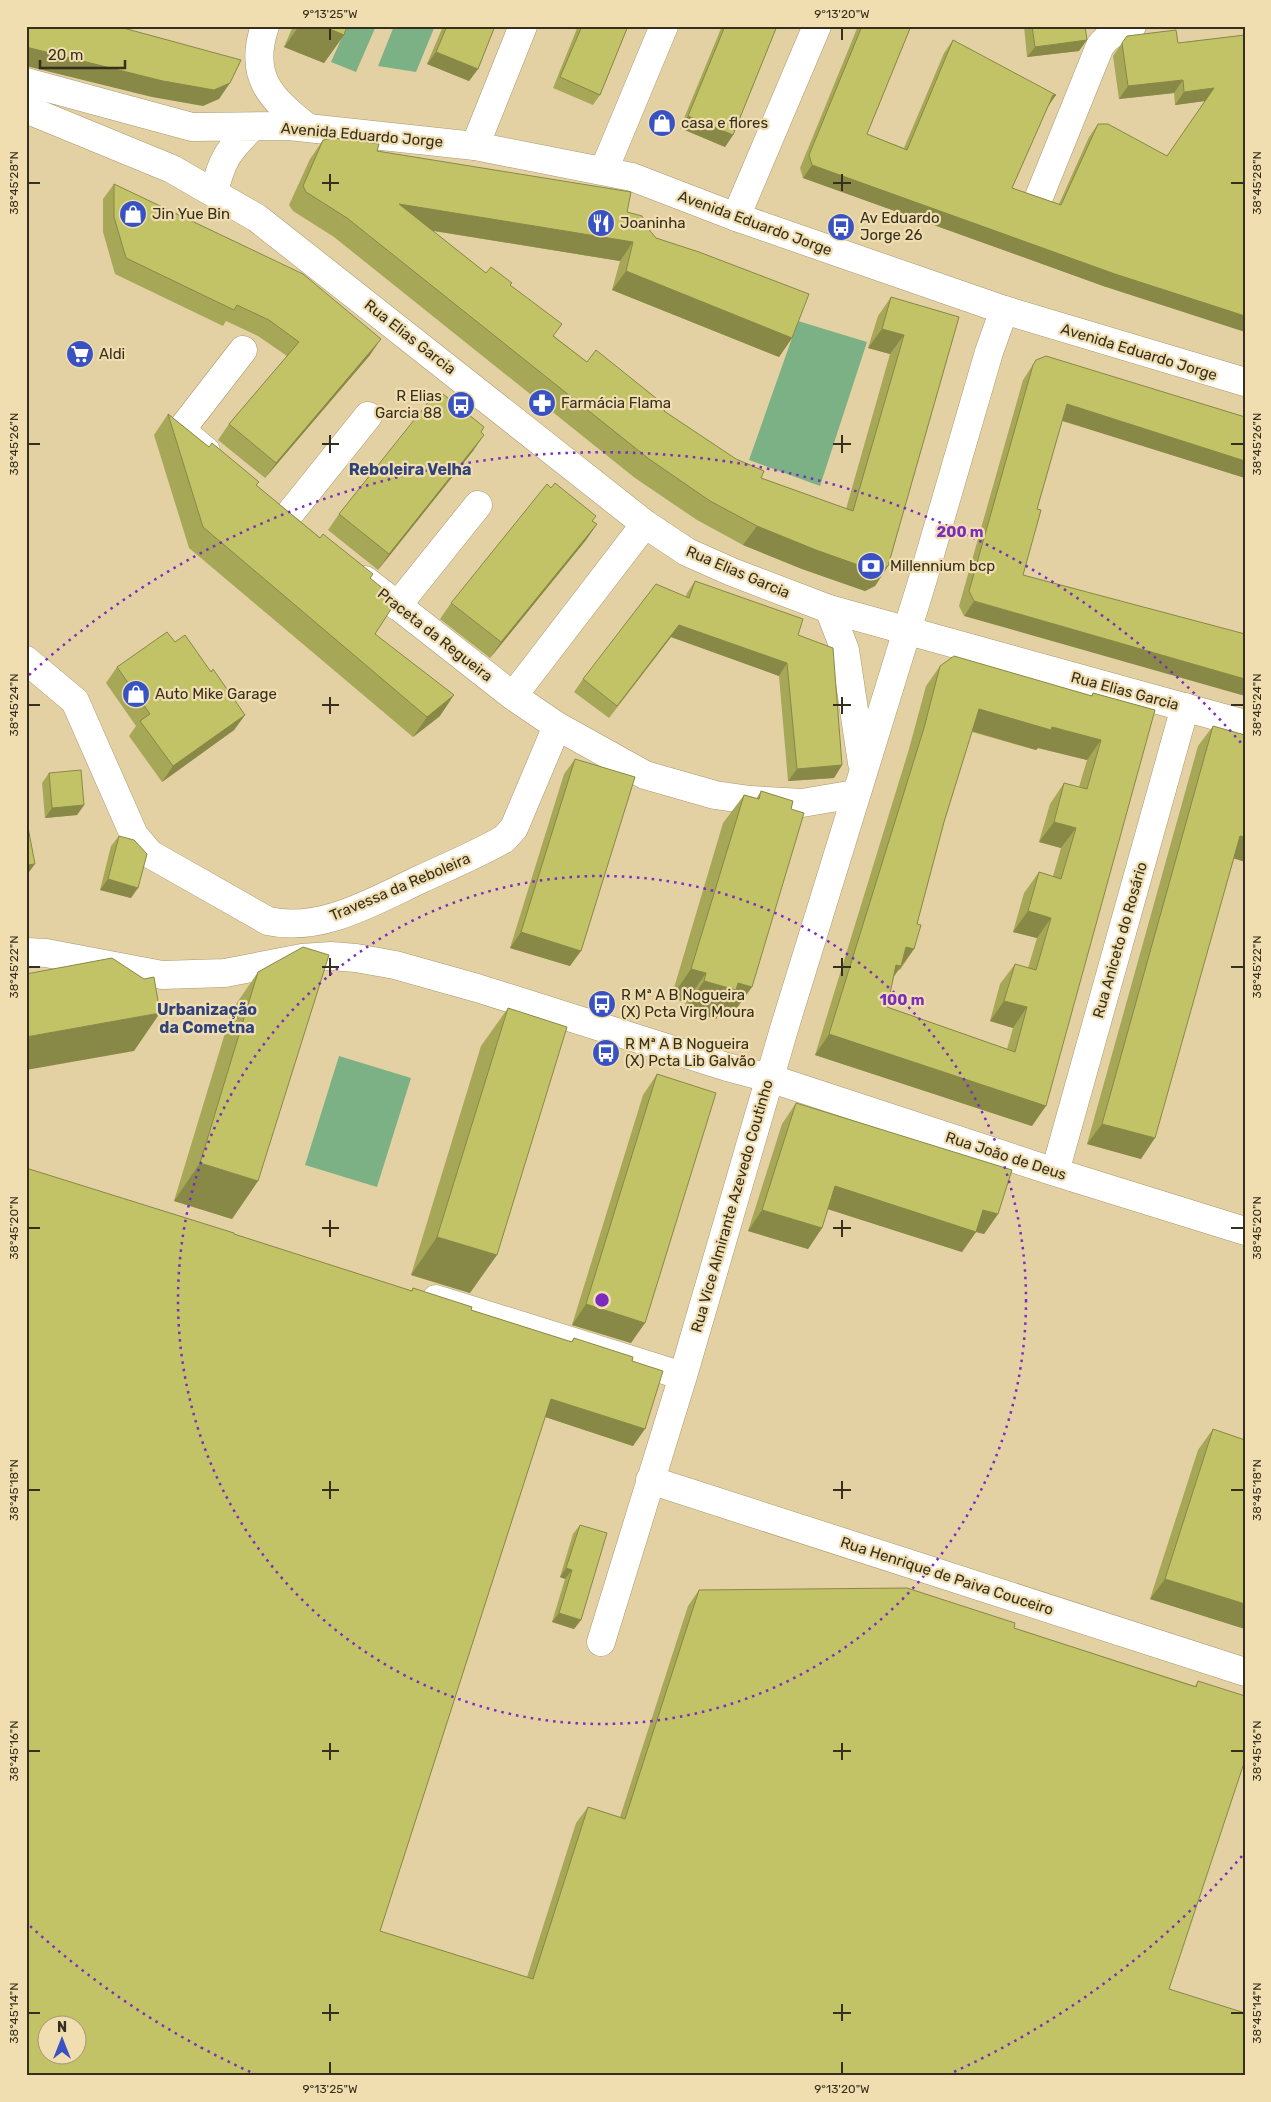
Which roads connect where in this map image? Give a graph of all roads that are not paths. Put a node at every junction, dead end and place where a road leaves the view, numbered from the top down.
1 (265, 26) edge
2 (523, 26) edge
3 (664, 26) edge
4 (817, 26) edge
5 (1132, 26) edge
6 (26, 82) edge
7 (26, 109) edge
8 (252, 127) junction
9 (308, 127) junction
10 (475, 146) junction
11 (604, 170) junction
12 (214, 192) junction
13 (1039, 197) edge
14 (736, 217) junction
15 (1004, 310) junction
16 (243, 350) dead end
17 (1245, 382) edge
18 (368, 416) dead end
19 (226, 468) edge
20 (264, 498) edge
21 (478, 505) dead end
22 (287, 517) junction
23 (645, 524) junction
24 (309, 535) edge
25 (346, 564) edge
26 (397, 606) junction
27 (829, 609) junction
28 (907, 631) junction
29 (26, 660) edge
30 (513, 696) junction
31 (1185, 707) junction
32 (1245, 724) edge
33 (557, 726) junction
34 (859, 782) junction
35 (26, 952) edge
36 (769, 1078) junction
37 (1055, 1172) junction
38 (1245, 1231) edge
39 (416, 1293) edge
40 (683, 1376) junction
41 (650, 1480) junction
42 (601, 1642) dead end
43 (1245, 1672) edge

1 - 9 street
2 - 10 street
3 - 11 street
4 - 14 street
5 - 13 street
6 - 8 street
7 - 12 street, Rua Elias Garcia
8 - 9 street, Avenida Eduardo Jorge
8 - 12 street
9 - 10 street, Avenida Eduardo Jorge
10 - 11 street, Avenida Eduardo Jorge
11 - 14 street, Avenida Eduardo Jorge
12 - 23 street, Rua Elias Garcia
14 - 15 street, Avenida Eduardo Jorge
15 - 17 street, Avenida Eduardo Jorge
15 - 28 street, Rua Vice Almirante Azevedo Coutinho
16 - 19 street
18 - 22 street
20 - 22 street
21 - 26 street
22 - 24 street
23 - 27 street, Rua Elias Garcia
23 - 30 street
25 - 26 street, Praceta da Regueira
26 - 30 street, Praceta da Regueira
27 - 28 street, Rua Elias Garcia
27 - 34 street, Rua Vice Almirante Azevedo Coutinho
28 - 31 street, Rua Elias Garcia
28 - 34 street, Rua Vice Almirante Azevedo Coutinho
29 - 33 street, Travessa da Reboleira
30 - 33 street, Praceta da Regueira
31 - 32 street, Rua Elias Garcia
31 - 37 street, Rua Aniceto do Rosário
33 - 34 street, Praceta da Regueira
34 - 36 street, Rua Vice Almirante Azevedo Coutinho
35 - 36 street, Rua João de Deus
36 - 37 street, Rua João de Deus
36 - 40 street, Rua Vice Almirante Azevedo Coutinho
37 - 38 street, Rua João de Deus
39 - 40 street
40 - 41 street, Rua Vice Almirante Azevedo Coutinho
41 - 42 street, Rua Vice Almirante Azevedo Coutinho
41 - 43 street, Rua Henrique de Paiva Couceiro

